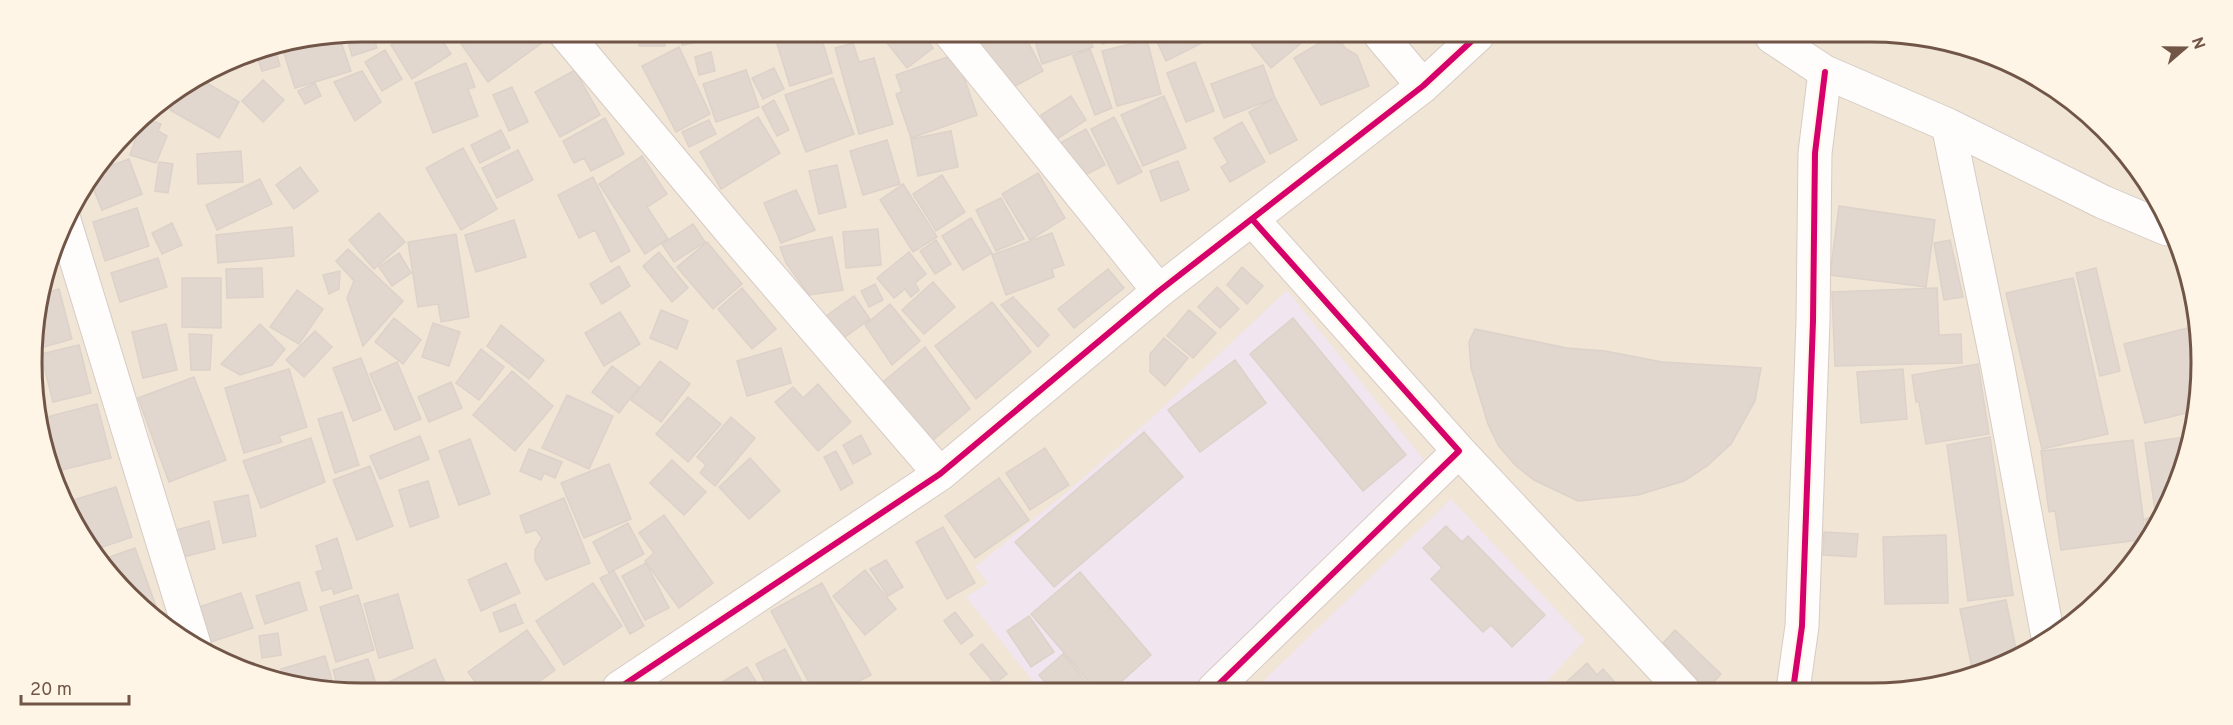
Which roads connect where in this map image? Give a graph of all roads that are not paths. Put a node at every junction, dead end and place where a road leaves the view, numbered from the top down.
1 (572, 42) edge
2 (957, 42) edge
3 (1386, 42) edge
4 (1471, 42) edge
5 (1789, 42) edge
6 (1825, 72) junction
7 (1423, 86) junction
8 (1948, 125) junction
9 (1252, 219) junction
10 (2160, 226) edge
11 (69, 235) edge
12 (1159, 291) junction
13 (1459, 451) junction
14 (940, 474) junction
15 (2047, 630) edge
16 (191, 633) edge
17 (626, 683) edge
18 (1220, 683) edge
19 (1676, 683) edge
20 (1794, 683) edge

1 - 14 street
2 - 12 street
3 - 7 street
4 - 7 street
5 - 6 street
6 - 8 street
6 - 20 street
7 - 9 street
8 - 10 street
8 - 15 street
9 - 12 street
9 - 13 street
11 - 16 street
12 - 14 street
13 - 18 street
13 - 19 street
14 - 17 street

